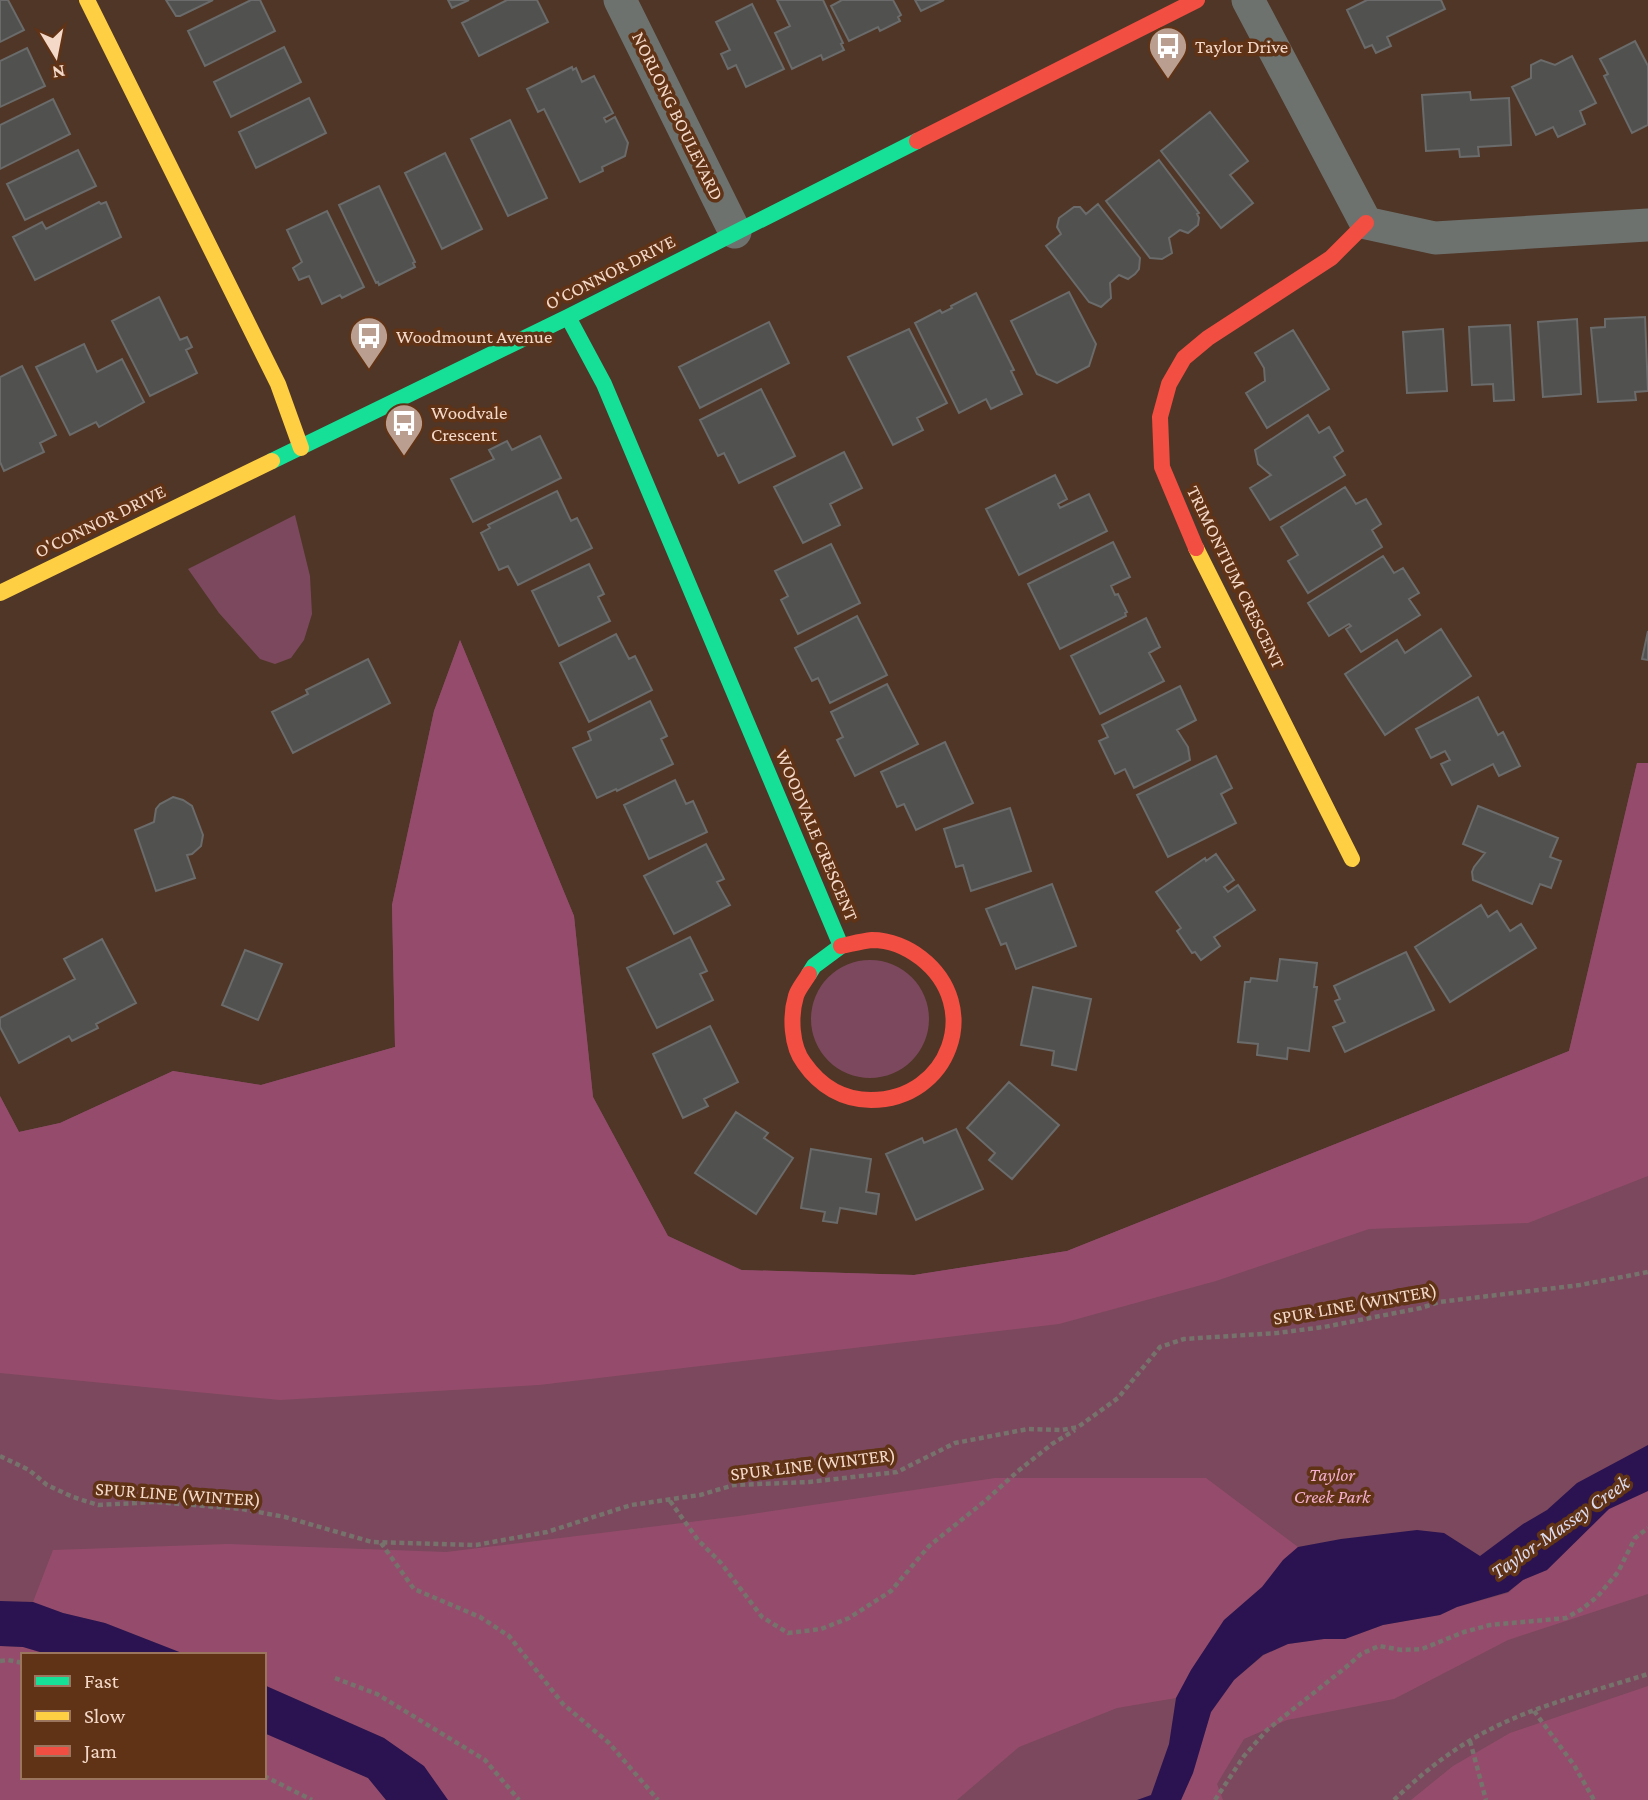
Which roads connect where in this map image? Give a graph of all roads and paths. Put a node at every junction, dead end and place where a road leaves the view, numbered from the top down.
1 (87, 0) edge
2 (620, 0) edge
3 (1248, 0) edge
4 (1178, 4) edge
5 (1366, 223) junction
6 (1648, 225) edge
7 (735, 232) junction
8 (568, 317) junction
9 (301, 448) junction
10 (0, 593) edge
11 (1352, 859) dead end
12 (841, 946) junction
13 (1648, 1272) edge
14 (1078, 1427) junction
15 (0, 1456) edge
16 (670, 1501) junction
17 (1648, 1528) edge
18 (381, 1542) junction
19 (0, 1661) edge
20 (21, 1663) edge
21 (1648, 1674) edge
22 (335, 1678) dead end
23 (1534, 1712) junction
24 (1470, 1741) junction
25 (266, 1777) edge
26 (312, 1800) edge
27 (519, 1800) edge
28 (658, 1800) edge
29 (1215, 1800) edge
30 (1394, 1800) edge
31 (1486, 1800) edge
32 (1594, 1800) edge

1 - 9 street
2 - 7 street, NORLONG BOULEVARD
3 - 5 street
4 - 7 street, O'CONNOR DRIVE
5 - 6 street
5 - 11 street, TRIMONTIUM CRESCENT
7 - 8 street, O'CONNOR DRIVE
8 - 9 street, O'CONNOR DRIVE
8 - 12 street, WOODVALE CRESCENT
9 - 10 street, O'CONNOR DRIVE
12 - 12 street, WOODVALE CRESCENT
13 - 14 path, SPUR LINE (WINTER)
14 - 16 path, SPUR LINE (WINTER)
14 - 16 path
15 - 18 path, SPUR LINE (WINTER)
16 - 18 path, SPUR LINE (WINTER)
17 - 29 path
18 - 28 path
19 - 20 path
21 - 23 path
22 - 27 path
23 - 24 path
23 - 32 path
24 - 30 path
24 - 31 path
25 - 26 path

